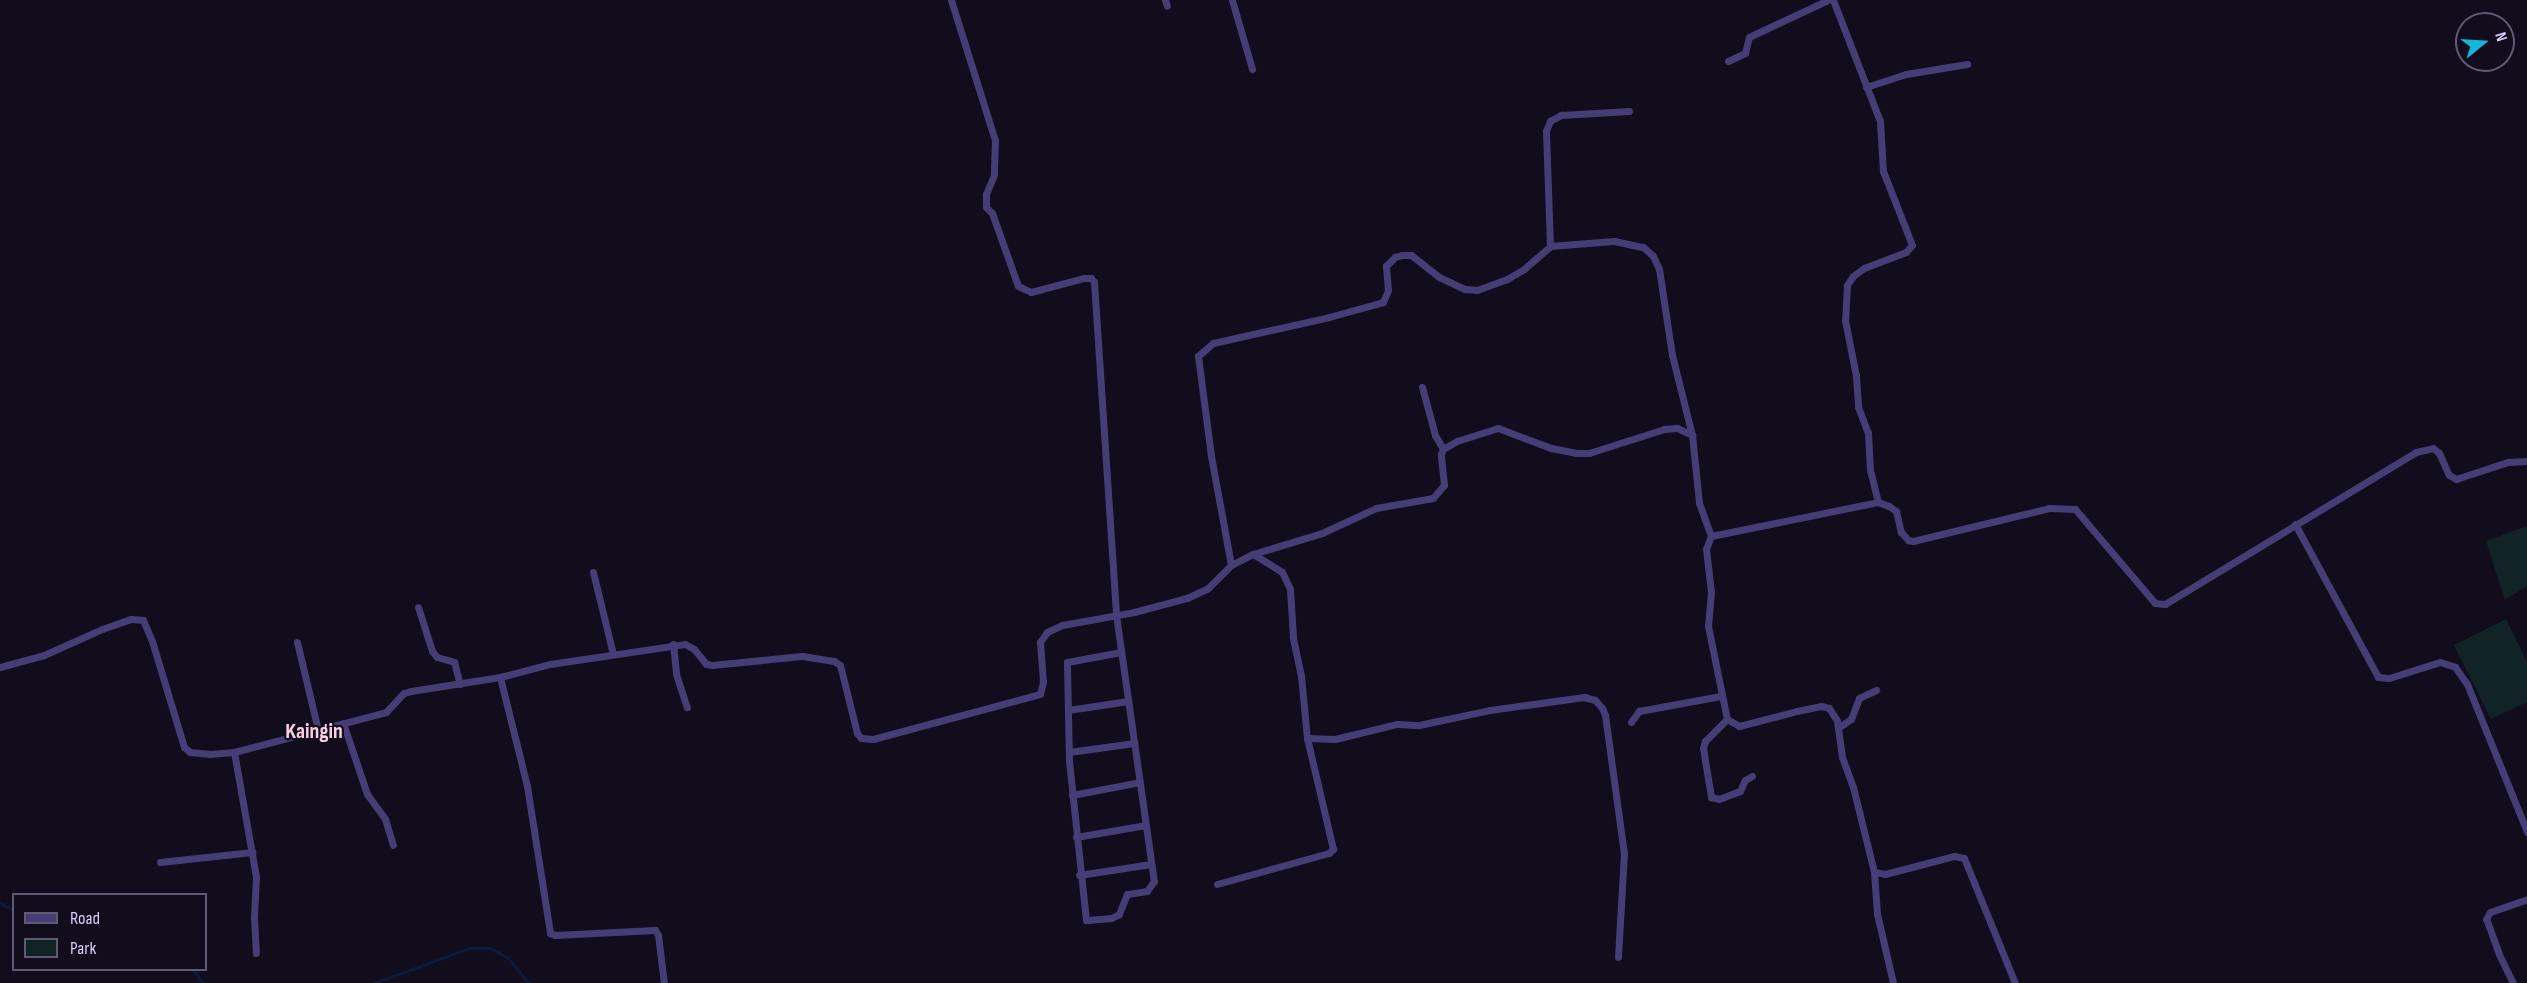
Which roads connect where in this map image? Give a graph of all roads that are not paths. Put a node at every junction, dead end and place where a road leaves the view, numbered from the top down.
1 (951, 0) edge
2 (1232, 0) edge
3 (1828, 0) edge
4 (1833, 0) edge
5 (1728, 61) dead end
6 (1967, 64) dead end
7 (1252, 69) dead end
8 (1866, 87) junction
9 (1629, 111) dead end
10 (1550, 246) junction
11 (1422, 387) dead end
12 (1692, 435) junction
13 (1443, 449) junction
14 (2527, 461) edge
15 (1878, 502) junction
16 (2295, 524) junction
17 (1711, 536) junction
18 (1253, 554) junction
19 (1231, 565) junction
20 (592, 572) dead end
21 (418, 607) dead end
22 (1116, 615) junction
23 (297, 642) dead end
24 (673, 644) junction
25 (1121, 652) junction
26 (613, 654) junction
27 (0, 667) edge
28 (500, 677) junction
29 (460, 684) junction
30 (1876, 690) dead end
31 (1721, 696) junction
32 (1128, 701) junction
33 (687, 707) dead end
34 (1068, 710) junction
35 (1727, 719) junction
36 (1631, 722) dead end
37 (343, 723) junction
38 (1838, 728) junction
39 (318, 730) junction
40 (1307, 738) junction
41 (1134, 743) junction
42 (234, 752) junction
43 (1069, 752) junction
44 (1752, 776) dead end
45 (1140, 783) junction
46 (1072, 795) junction
47 (1146, 825) junction
48 (2527, 832) edge
49 (1076, 837) junction
50 (393, 845) dead end
51 (252, 852) junction
52 (160, 862) dead end
53 (1151, 864) junction
54 (1874, 872) junction
55 (1079, 875) junction
56 (1217, 884) dead end
57 (2527, 898) edge
58 (256, 953) dead end
59 (1618, 957) dead end
60 (664, 983) edge
61 (1893, 983) edge
62 (2015, 983) edge
63 (2513, 983) edge

1 - 22 street
2 - 7 street
3 - 5 street
4 - 8 street
6 - 8 street
8 - 15 street
9 - 10 street
10 - 12 street
10 - 19 street
11 - 13 street
12 - 13 street
12 - 17 street
13 - 18 street
14 - 16 street
15 - 16 street
15 - 17 street
16 - 48 street
17 - 31 street
18 - 19 street
18 - 40 street
19 - 22 street
20 - 26 street
21 - 29 street
22 - 24 street
22 - 25 street
23 - 39 street
24 - 26 street
24 - 33 street
25 - 32 street
25 - 34 street
26 - 28 street
27 - 42 street
28 - 29 street
28 - 60 street
29 - 37 street
30 - 38 street
31 - 35 street
31 - 36 street
32 - 34 street
32 - 41 street
34 - 43 street
35 - 38 street
35 - 44 street
37 - 39 street
37 - 50 street
38 - 54 street
39 - 42 street
40 - 56 street
40 - 59 street
41 - 43 street
41 - 45 street
42 - 51 street
43 - 46 street
45 - 46 street
45 - 47 street
46 - 49 street
47 - 49 street
47 - 53 street
49 - 55 street
51 - 52 street
51 - 58 street
53 - 55 street
53 - 55 street
54 - 61 street
54 - 62 street
57 - 63 street

